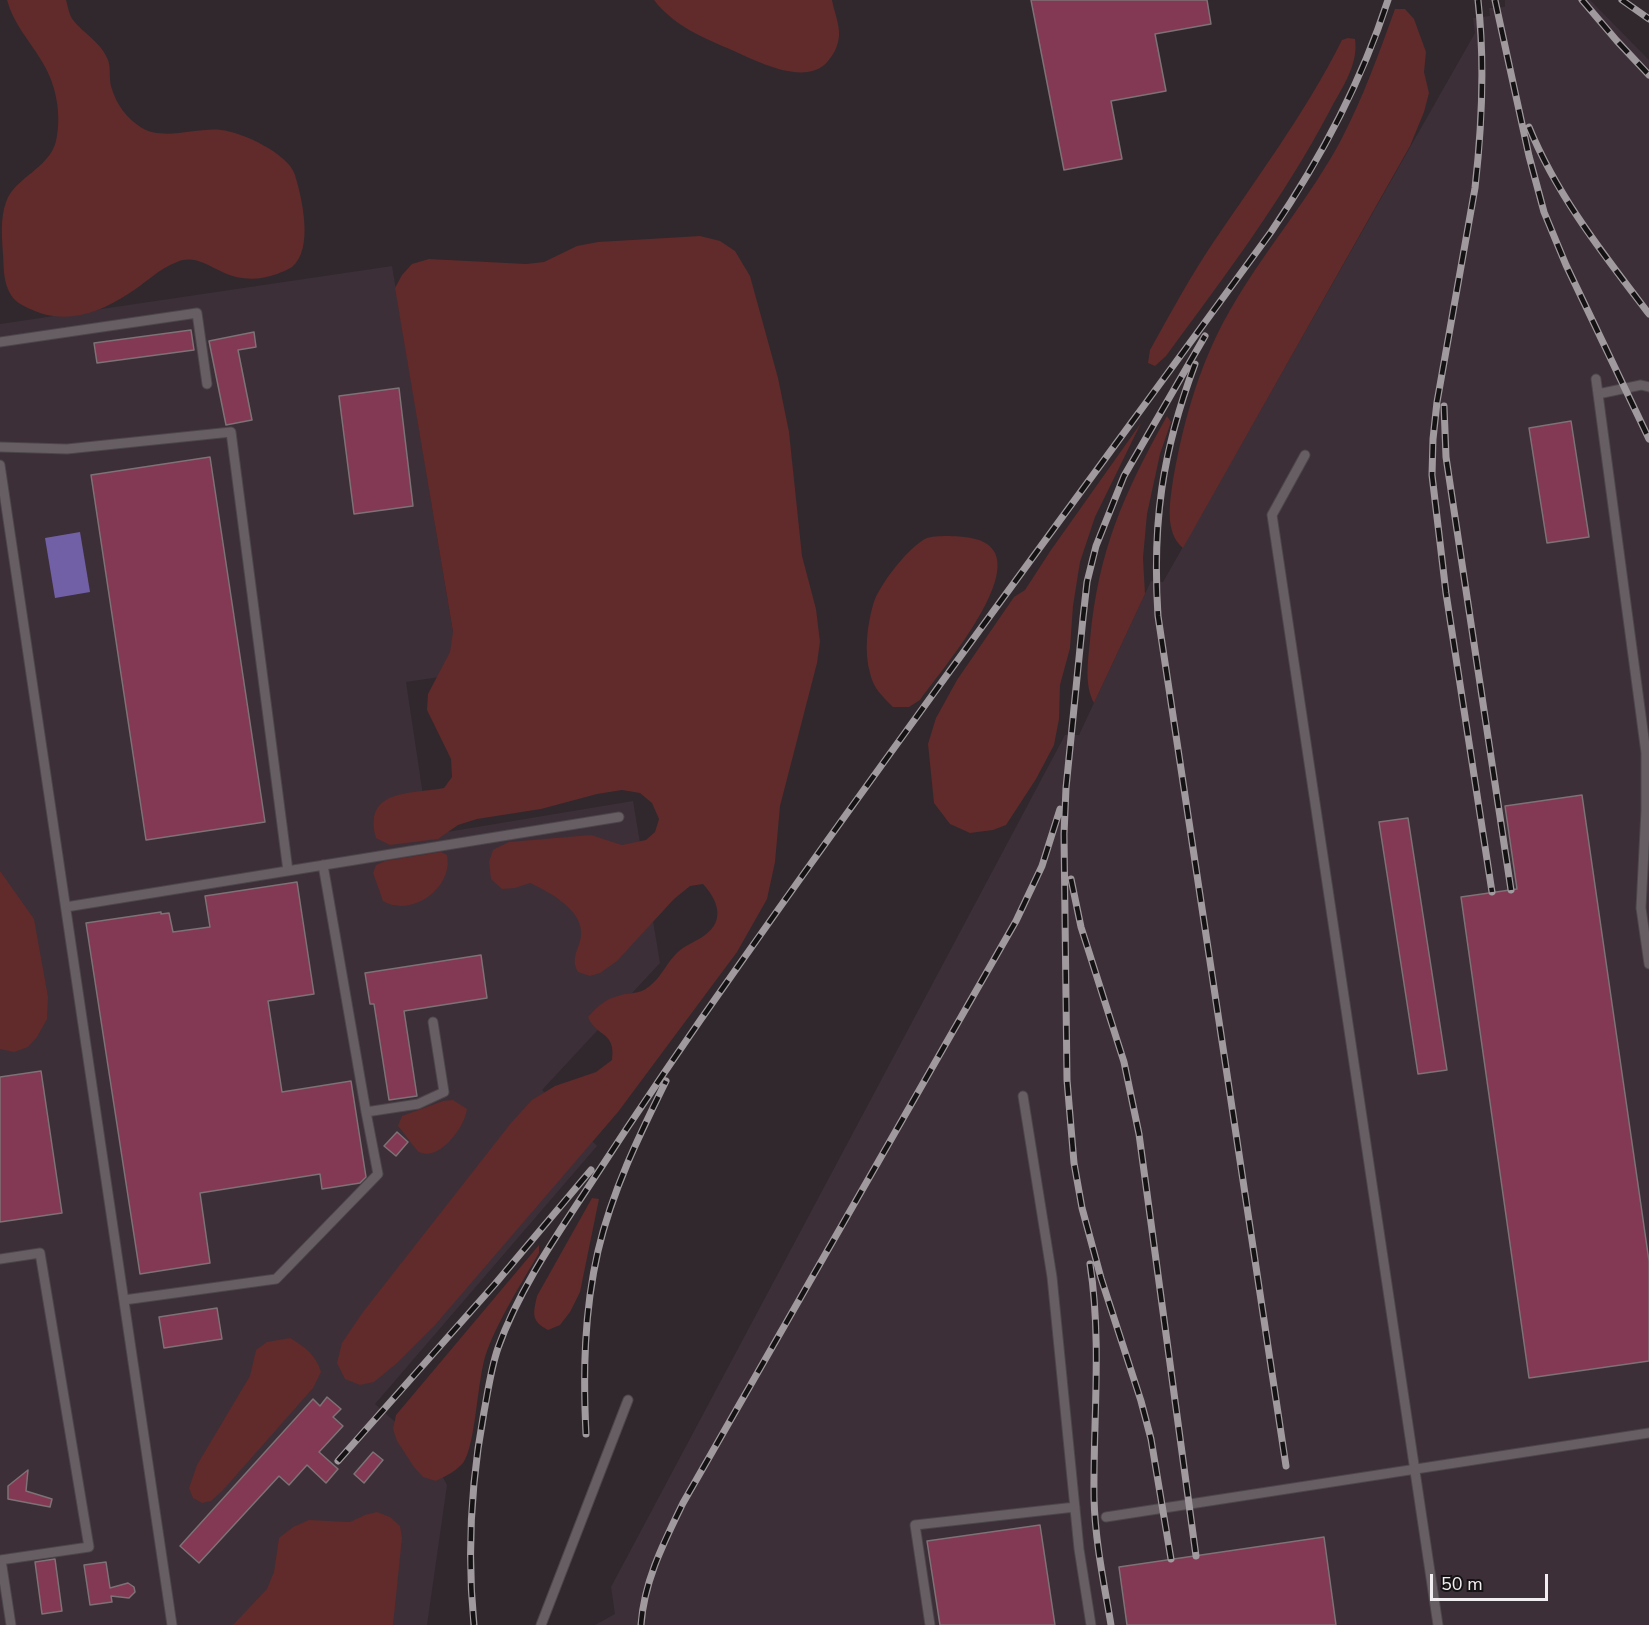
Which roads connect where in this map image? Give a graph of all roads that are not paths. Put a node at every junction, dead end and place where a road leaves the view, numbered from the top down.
1 (0, 342) edge
2 (1596, 379) dead end
3 (207, 384) dead end
4 (1649, 387) edge
5 (1598, 394) junction
6 (0, 447) edge
7 (1305, 455) dead end
8 (0, 465) edge
9 (619, 817) dead end
10 (323, 865) junction
11 (288, 871) junction
12 (1645, 877) edge
13 (66, 907) junction
14 (1649, 964) edge
15 (433, 1022) dead end
16 (1023, 1096) dead end
17 (366, 1112) junction
18 (0, 1259) edge
19 (124, 1300) junction
20 (628, 1400) dead end
21 (1649, 1433) edge
22 (1415, 1470) junction
23 (1075, 1507) junction
24 (1106, 1516) dead end
25 (1, 1560) edge
26 (11, 1625) edge
27 (172, 1625) edge
28 (541, 1625) edge
29 (930, 1625) edge
30 (1091, 1625) edge
31 (1438, 1625) edge

1 - 3 lane
2 - 5 lane
4 - 5 lane
5 - 12 lane
6 - 11 lane
7 - 22 lane
8 - 13 lane
9 - 10 lane
10 - 11 lane
10 - 17 lane
11 - 13 lane
12 - 14 lane
13 - 19 lane
15 - 17 lane
16 - 23 lane
17 - 19 lane
18 - 25 lane
19 - 27 lane
20 - 28 lane
21 - 22 lane
22 - 24 lane
22 - 31 lane
23 - 29 lane
23 - 30 lane
25 - 26 lane

